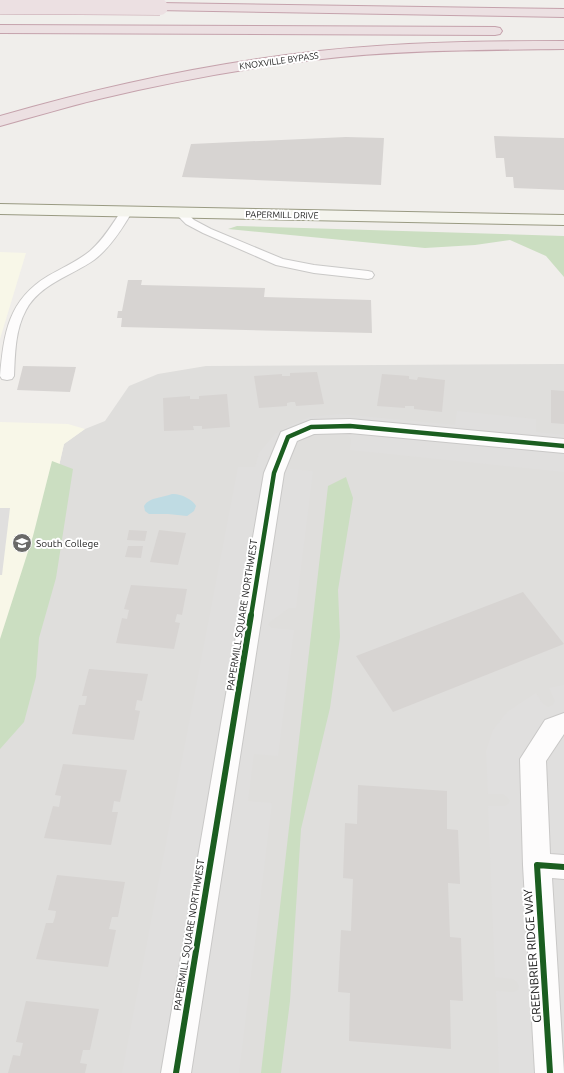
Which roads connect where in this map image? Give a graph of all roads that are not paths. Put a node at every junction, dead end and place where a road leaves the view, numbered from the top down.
1 (46, 0) edge
2 (0, 7) edge
3 (564, 13) edge
4 (0, 29) edge
5 (509, 31) dead end
6 (564, 45) edge
7 (0, 121) edge
8 (0, 209) edge
9 (126, 212) junction
10 (181, 213) junction
11 (564, 220) edge
12 (368, 275) dead end
13 (7, 376) dead end
14 (564, 446) edge
15 (564, 723) edge
16 (537, 866) junction
17 (564, 867) edge
18 (176, 1073) edge
19 (550, 1073) edge

1 - 2 highway
2 - 3 highway, bridge
4 - 5 highway
6 - 7 highway, KNOXVILLE BYPASS
8 - 9 main road, PAPERMILL DRIVE
9 - 10 main road, PAPERMILL DRIVE
9 - 13 lane
10 - 11 main road, PAPERMILL DRIVE
10 - 12 lane
14 - 18 street, PAPERMILL SQUARE NORTHWEST
15 - 16 street, GREENBRIER RIDGE WAY
16 - 17 street
16 - 19 street, GREENBRIER RIDGE WAY

